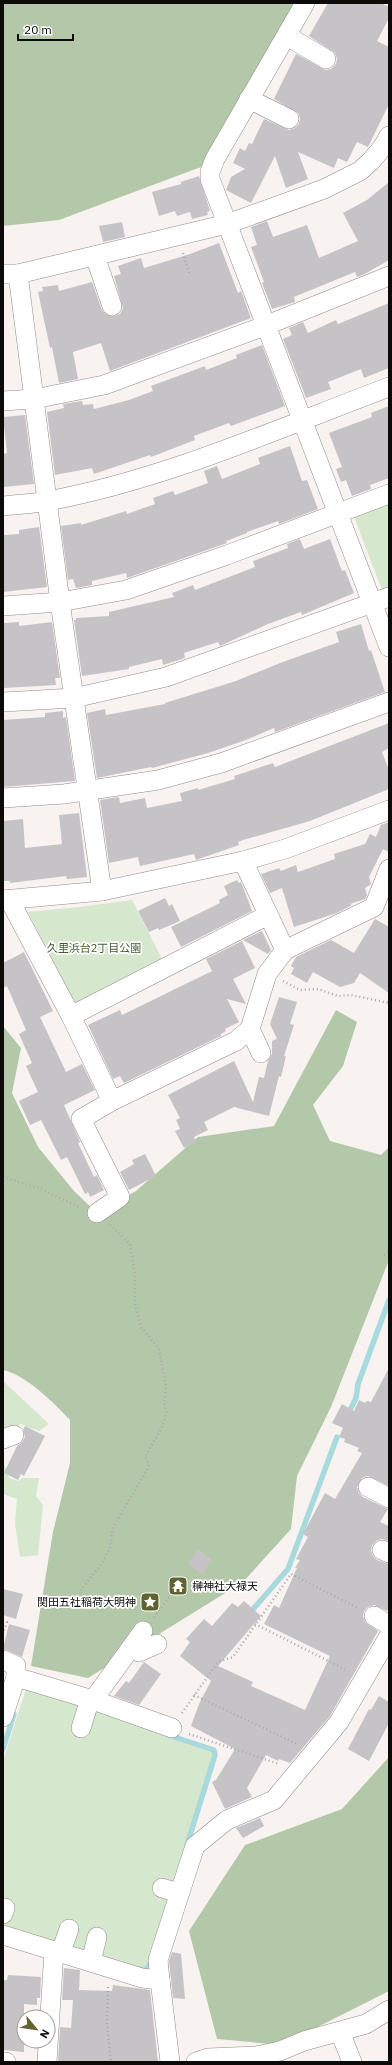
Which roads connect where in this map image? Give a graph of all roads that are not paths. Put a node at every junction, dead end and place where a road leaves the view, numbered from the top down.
1 (305, 3) edge
2 (287, 36) junction
3 (326, 59) dead end
4 (249, 99) junction
5 (289, 119) dead end
6 (389, 136) edge
7 (227, 224) junction
8 (95, 256) junction
9 (11, 274) edge
10 (389, 276) edge
11 (112, 306) dead end
12 (267, 325) junction
13 (389, 387) edge
14 (34, 399) junction
15 (3, 401) edge
16 (303, 420) junction
17 (389, 494) edge
18 (47, 502) junction
19 (3, 506) edge
20 (339, 514) junction
21 (380, 600) edge
22 (60, 602) junction
23 (3, 606) edge
24 (389, 647) edge
25 (74, 698) junction
26 (3, 702) edge
27 (389, 702) edge
28 (88, 791) junction
29 (3, 798) edge
30 (389, 810) edge
31 (243, 861) junction
32 (389, 869) edge
33 (102, 891) junction
34 (7, 900) edge
35 (268, 915) junction
36 (285, 950) junction
37 (71, 1016) junction
38 (250, 1029) junction
39 (261, 1053) dead end
40 (112, 1101) junction
41 (97, 1213) road end
42 (368, 1487) dead end
43 (389, 1498) edge
44 (389, 1636) edge
45 (150, 1638) road end
46 (3, 1660) edge
47 (16, 1677) junction
48 (91, 1700) junction
49 (3, 1717) edge
50 (81, 1728) dead end
51 (168, 1731) road end
52 (69, 1929) dead end
53 (3, 1935) edge
54 (98, 1937) dead end
55 (57, 1951) junction
56 (91, 1962) junction
57 (160, 1980) junction
58 (389, 2010) edge
59 (340, 2032) junction
60 (47, 2062) edge
61 (170, 2062) edge
62 (196, 2062) edge
63 (352, 2062) edge

1 - 2 street
2 - 3 street
2 - 4 street
4 - 5 street
4 - 7 street
6 - 7 street
7 - 8 street
7 - 12 street
8 - 9 street
8 - 11 street
9 - 14 street
10 - 12 street
12 - 14 street
12 - 16 street
13 - 16 street
14 - 15 street
14 - 18 street
16 - 18 street
16 - 20 street
17 - 20 street
18 - 19 street
18 - 22 street
20 - 21 street
20 - 22 street
21 - 24 street
21 - 25 street
22 - 23 street
22 - 25 street
25 - 26 street
25 - 28 street
27 - 28 street
28 - 29 street
28 - 33 street
30 - 31 street
31 - 33 street
31 - 35 street
32 - 36 street
33 - 34 street
34 - 37 street
35 - 36 street
35 - 37 street
36 - 38 street
37 - 40 street
38 - 39 street
38 - 40 street
40 - 41 street
42 - 43 street
44 - 57 street
45 - 48 street
46 - 47 street
47 - 48 street
47 - 49 street
48 - 50 street
48 - 51 street
52 - 55 street
53 - 55 street
54 - 56 street
55 - 56 street
55 - 60 street
56 - 57 street
57 - 61 street
58 - 59 street
59 - 62 street
59 - 63 street

